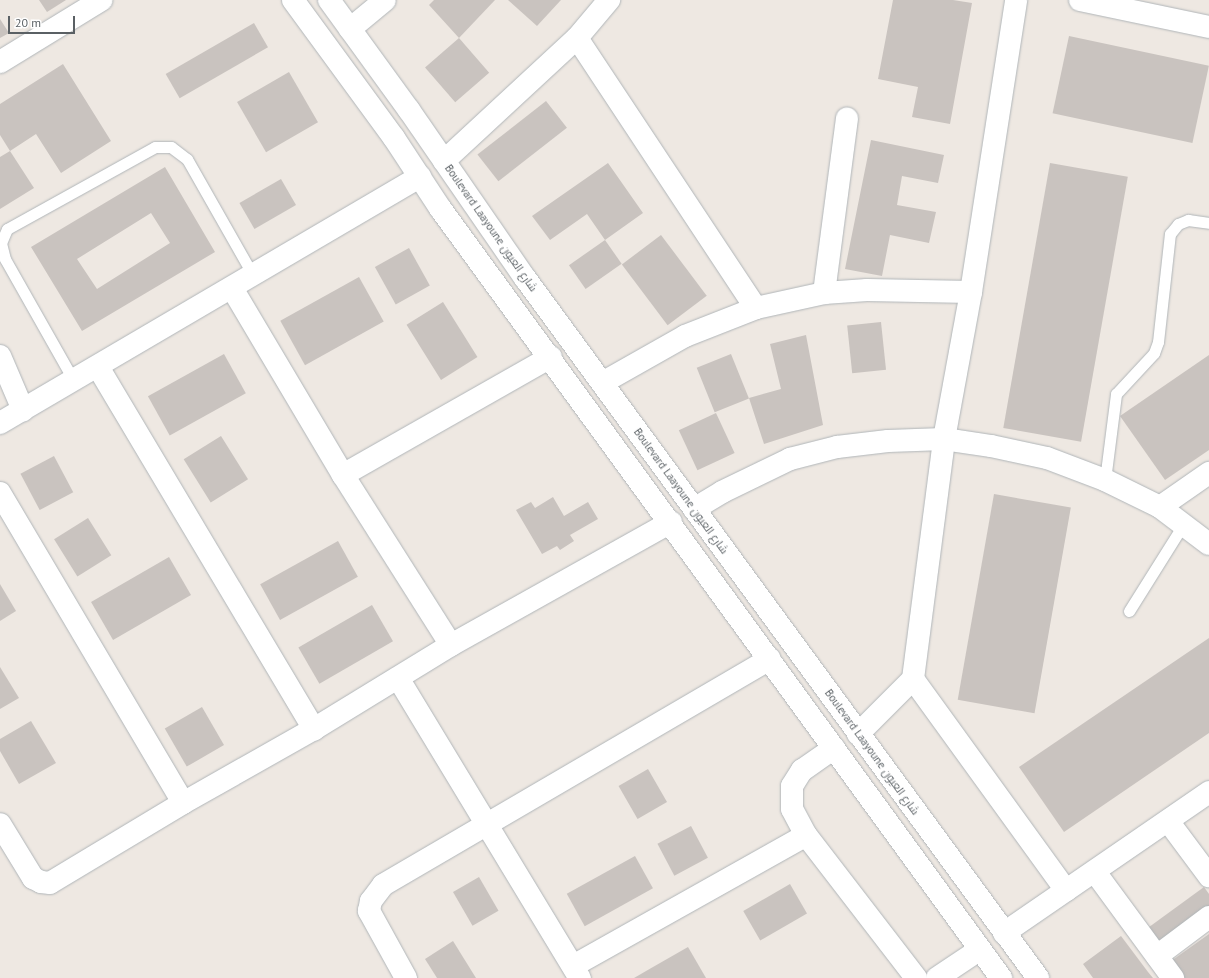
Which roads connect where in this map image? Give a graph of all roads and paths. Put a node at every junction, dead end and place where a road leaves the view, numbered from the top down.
1 (101, 0) edge
2 (293, 0) edge
3 (328, 0) edge
4 (385, 0) edge
5 (609, 0) edge
6 (1016, 0) edge
7 (1080, 0) edge
8 (1209, 27) edge
9 (350, 29) junction
10 (577, 38) junction
11 (0, 62) edge
12 (847, 119) dead end
13 (444, 161) junction
14 (420, 177) junction
15 (1209, 223) edge
16 (253, 275) junction
17 (232, 288) junction
18 (971, 292) junction
19 (824, 293) junction
20 (756, 308) junction
21 (0, 356) edge
22 (551, 357) junction
23 (98, 367) junction
24 (74, 381) junction
25 (602, 383) junction
26 (23, 410) junction
27 (0, 423) edge
28 (944, 439) junction
29 (1209, 473) edge
30 (343, 475) junction
31 (1105, 480) junction
32 (0, 493) edge
33 (1160, 507) junction
34 (694, 509) junction
35 (671, 522) junction
36 (1183, 525) junction
37 (1209, 544) edge
38 (1129, 611) dead end
39 (451, 645) junction
40 (770, 659) junction
41 (398, 678) junction
42 (913, 679) junction
43 (314, 729) junction
44 (858, 734) junction
45 (834, 748) junction
46 (1209, 792) edge
47 (183, 803) junction
48 (1168, 821) junction
49 (0, 824) edge
50 (488, 825) junction
51 (806, 835) junction
52 (1095, 872) junction
53 (1209, 876) edge
54 (1066, 890) junction
55 (1209, 918) edge
56 (1004, 933) junction
57 (979, 950) junction
58 (1157, 956) junction
59 (576, 972) edge
60 (406, 978) edge
61 (916, 978) edge
62 (937, 978) edge
63 (1001, 978) edge
64 (1038, 978) edge
65 (1173, 978) edge

1 - 11 street
2 - 14 street
3 - 9 street, Boulevard Laayoune شارع العيون
4 - 9 street
5 - 10 street
6 - 18 street
7 - 8 street
9 - 13 street, Boulevard Laayoune شارع العيون
10 - 13 street
10 - 20 street
12 - 19 street
13 - 25 street, Boulevard Laayoune شارع العيون
14 - 16 street
14 - 22 street
15 - 31 lane
16 - 17 street
16 - 24 lane
17 - 23 street
17 - 30 street
18 - 19 street
18 - 28 street
19 - 20 street
20 - 25 street
21 - 26 street
22 - 30 street
22 - 35 street
23 - 24 street
23 - 43 street
24 - 26 street
25 - 34 street, Boulevard Laayoune شارع العيون
26 - 27 street
28 - 31 street
28 - 34 street
28 - 42 street
29 - 33 street
30 - 39 street
31 - 33 street
32 - 47 street
33 - 36 street
34 - 44 street, Boulevard Laayoune شارع العيون
35 - 39 street
35 - 40 street
36 - 37 street
36 - 38 lane
39 - 41 street
40 - 45 street
40 - 50 street
41 - 43 street
41 - 50 street
42 - 44 street
42 - 54 street
43 - 47 street
44 - 56 street, Boulevard Laayoune شارع العيون
45 - 51 street
45 - 57 street
46 - 48 street
47 - 49 street
48 - 52 street
48 - 53 street
50 - 59 street
50 - 60 street
51 - 59 street
51 - 61 street
52 - 54 street
52 - 58 street
54 - 56 street
55 - 58 street
56 - 64 street, Boulevard Laayoune شارع العيون
57 - 62 street
57 - 63 street
58 - 65 street

